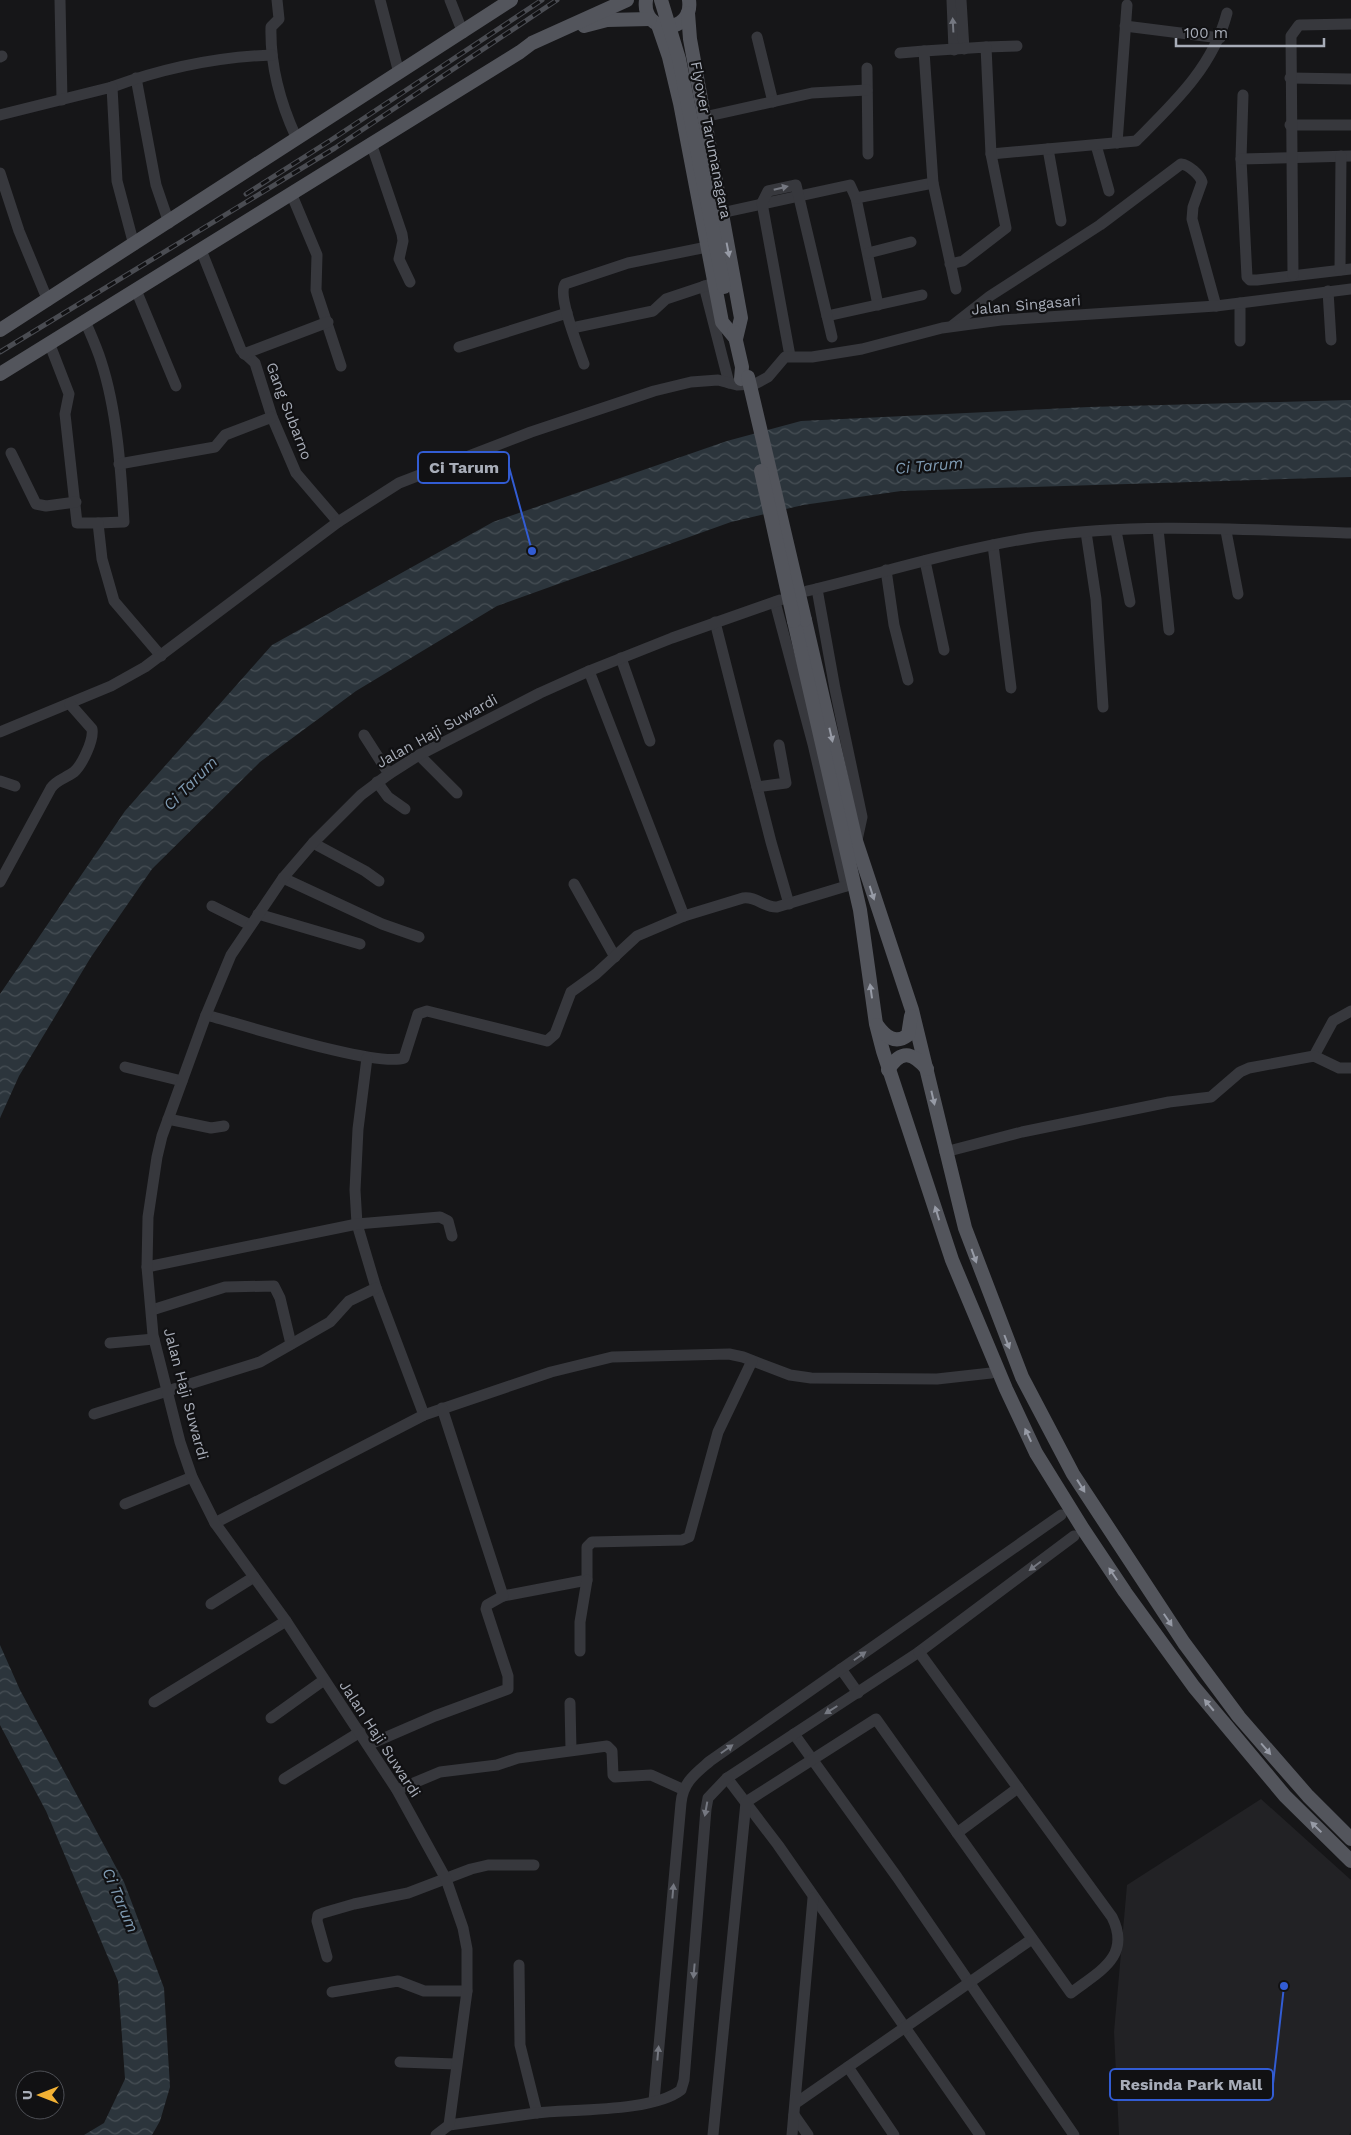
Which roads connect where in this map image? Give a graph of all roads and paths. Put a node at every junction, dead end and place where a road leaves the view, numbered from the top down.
1 (60, 0) edge
2 (277, 0) edge
3 (380, 0) edge
4 (450, 0) edge
5 (511, 0) edge
6 (627, 0) edge
7 (646, 0) edge
8 (661, 0) edge
9 (952, 0) edge
10 (962, 0) edge
11 (690, 4) edge
12 (1127, 5) dead end
13 (1227, 13) dead end
14 (654, 22) junction
15 (1351, 24) edge
16 (576, 25) junction
17 (1125, 26) junction
18 (463, 32) junction
19 (757, 37) dead end
20 (1220, 38) junction
21 (1017, 46) dead end
22 (986, 47) junction
23 (959, 49) junction
24 (924, 52) junction
25 (900, 53) dead end
26 (272, 55) junction
27 (867, 68) dead end
28 (399, 73) junction
29 (696, 73) junction
30 (136, 78) junction
31 (1290, 78) junction
32 (1351, 79) edge
33 (674, 80) junction
34 (112, 87) junction
35 (867, 90) junction
36 (1243, 95) dead end
37 (62, 100) junction
38 (773, 102) junction
39 (0, 115) edge
40 (704, 117) junction
41 (1290, 125) junction
42 (1351, 125) edge
43 (296, 137) junction
44 (372, 143) junction
45 (1117, 143) junction
46 (1096, 145) junction
47 (1048, 149) junction
48 (868, 154) dead end
49 (991, 154) junction
50 (1346, 156) edge
51 (1291, 157) junction
52 (1240, 159) junction
53 (0, 173) edge
54 (933, 183) junction
55 (2, 188) edge
56 (1108, 191) dead end
57 (291, 193) junction
58 (800, 195) junction
59 (856, 198) junction
60 (762, 203) junction
61 (721, 213) junction
62 (1061, 220) dead end
63 (169, 222) junction
64 (911, 242) dead end
65 (134, 245) junction
66 (707, 247) junction
67 (201, 250) junction
68 (868, 253) junction
69 (950, 264) junction
70 (1346, 269) edge
71 (1292, 275) junction
72 (410, 282) dead end
73 (714, 286) junction
74 (956, 289) dead end
75 (1351, 289) edge
76 (136, 290) junction
77 (1328, 291) junction
78 (922, 295) dead end
79 (48, 301) junction
80 (1240, 303) junction
81 (878, 305) junction
82 (1216, 306) junction
83 (567, 313) junction
84 (827, 316) junction
85 (85, 322) junction
86 (328, 322) junction
87 (952, 326) junction
88 (572, 328) junction
89 (0, 330) edge
90 (832, 337) dead end
91 (736, 339) junction
92 (1331, 340) dead end
93 (1240, 341) dead end
94 (50, 345) junction
95 (459, 347) dead end
96 (244, 354) junction
97 (790, 356) junction
98 (584, 364) dead end
99 (341, 366) dead end
100 (0, 374) edge
101 (735, 377) junction
102 (176, 386) dead end
103 (272, 417) junction
104 (11, 453) dead end
105 (118, 464) junction
106 (76, 502) junction
107 (338, 522) junction
108 (98, 523) junction
109 (1158, 529) junction
110 (1116, 531) junction
111 (1226, 531) junction
112 (1086, 532) junction
113 (1351, 533) edge
114 (993, 546) junction
115 (926, 561) junction
116 (886, 570) junction
117 (1238, 594) dead end
118 (1130, 602) dead end
119 (800, 620) junction
120 (715, 622) junction
121 (1169, 630) dead end
122 (944, 650) dead end
123 (162, 656) junction
124 (621, 658) junction
125 (589, 671) junction
126 (908, 680) dead end
127 (1011, 688) dead end
128 (70, 704) junction
129 (1103, 707) dead end
130 (0, 732) edge
131 (364, 735) dead end
132 (650, 740) dead end
133 (779, 746) dead end
134 (419, 755) junction
135 (389, 774) junction
136 (0, 781) edge
137 (377, 782) junction
138 (15, 786) dead end
139 (757, 787) junction
140 (457, 793) dead end
141 (405, 809) dead end
142 (856, 841) junction
143 (313, 843) junction
144 (283, 878) junction
145 (378, 881) dead end
146 (0, 882) edge
147 (574, 884) dead end
148 (850, 885) junction
149 (789, 904) junction
150 (212, 906) dead end
151 (258, 914) junction
152 (684, 916) junction
153 (250, 925) junction
154 (419, 937) dead end
155 (360, 944) dead end
156 (615, 957) junction
157 (912, 1010) junction
158 (1351, 1011) edge
159 (206, 1015) junction
160 (876, 1024) junction
161 (1314, 1056) junction
162 (367, 1058) junction
163 (125, 1067) dead end
164 (1351, 1068) edge
165 (927, 1069) junction
166 (888, 1070) junction
167 (182, 1081) junction
168 (168, 1119) junction
169 (224, 1126) dead end
170 (945, 1152) junction
171 (357, 1224) junction
172 (452, 1236) dead end
173 (147, 1267) junction
174 (376, 1288) junction
175 (152, 1310) junction
176 (154, 1338) junction
177 (110, 1343) dead end
178 (291, 1344) junction
179 (752, 1361) junction
180 (991, 1373) dead end
181 (167, 1391) junction
182 (442, 1408) junction
183 (94, 1414) dead end
184 (424, 1415) junction
185 (192, 1477) junction
186 (125, 1504) dead end
187 (1061, 1515) dead end
188 (215, 1523) junction
189 (1074, 1536) dead end
190 (254, 1577) junction
191 (587, 1580) junction
192 (503, 1596) junction
193 (210, 1604) dead end
194 (286, 1621) junction
195 (580, 1651) dead end
196 (919, 1652) junction
197 (841, 1669) junction
198 (324, 1680) junction
199 (858, 1693) junction
200 (154, 1702) dead end
201 (570, 1703) dead end
202 (271, 1718) dead end
203 (360, 1732) junction
204 (794, 1734) junction
205 (368, 1745) junction
206 (571, 1750) junction
207 (812, 1761) junction
208 (284, 1778) dead end
209 (727, 1778) junction
210 (1018, 1788) junction
211 (682, 1789) junction
212 (397, 1790) junction
213 (746, 1802) junction
214 (957, 1833) junction
215 (1351, 1839) edge
216 (1351, 1860) edge
217 (534, 1864) dead end
218 (446, 1879) junction
219 (813, 1898) junction
220 (1032, 1939) junction
221 (327, 1957) dead end
222 (519, 1965) dead end
223 (968, 1983) junction
224 (332, 1992) dead end
225 (467, 1992) junction
226 (906, 2026) junction
227 (400, 2062) dead end
228 (456, 2064) junction
229 (848, 2067) junction
230 (654, 2101) junction
231 (796, 2103) junction
232 (537, 2113) junction
233 (794, 2115) junction
234 (449, 2125) junction
235 (436, 2135) edge
236 (713, 2135) edge
237 (792, 2135) edge
238 (808, 2135) edge
239 (894, 2135) edge
240 (980, 2135) edge
241 (1074, 2135) edge

1 - 37 street
2 - 26 street
3 - 28 street
4 - 18 street
5 - 18 main road
6 - 16 main road
7 - 14 main road
8 - 73 main road, Flyover Tarumanagara, bridge
23 -> 9 street
10 - 23 street
11 - 14 main road
11 - 29 main road
12 - 17 street
13 - 20 street
14 - 16 main road
14 - 33 main road
15 - 31 street
16 - 44 main road
17 - 20 street
17 - 45 street
18 - 28 main road
19 - 38 street
20 - 45 street
21 - 22 street
22 - 23 street
22 - 49 street
23 - 24 street
24 - 25 street
24 - 54 street
26 - 30 street
26 - 43 street
27 - 35 street
28 - 43 main road
29 - 33 main road
29 - 40 main road
30 - 34 street
30 - 63 street
31 - 32 street
31 - 41 street
33 - 66 main road
34 - 37 street
34 - 65 street
35 - 38 street
35 - 48 street
36 - 52 street
37 - 39 street
38 - 40 street
40 - 61 main road
41 - 42 street
41 - 51 street
43 - 63 main road
44 - 57 main road
44 - 72 street
45 - 46 street
46 - 47 street
46 - 56 street
47 - 49 street
47 - 62 street
49 - 69 street
50 - 51 street
50 - 70 street
51 - 52 street
51 - 71 street
52 - 71 street
53 - 55 street
54 - 59 street
54 - 69 street
55 - 79 street
57 - 67 main road
57 - 86 street
58 - 59 street
58 - 60 street
58 - 84 street
59 - 68 street
60 - 61 street
60 - 97 street
61 -> 91 main road
63 - 65 main road
64 - 68 street
65 - 79 main road
66 - 73 main road
66 - 83 street
67 - 76 main road
67 - 96 street, Gang Subarno
68 - 81 street
69 - 74 street
70 - 71 street
73 - 88 street
73 - 91 main road
73 - 101 street
75 - 77 street, Jalan Singasari
76 - 85 main road
76 - 102 street
77 - 80 street, Jalan Singasari
77 - 92 street
78 - 81 street
79 - 89 main road
80 - 82 street, Jalan Singasari
80 - 93 street
81 - 84 street
82 - 87 street, Jalan Singasari
82 - 87 street
83 - 88 street
83 - 95 street
84 - 90 street
85 - 94 main road
85 - 105 street
86 - 96 street
86 - 99 street
87 - 97 street, Jalan Singasari
88 - 98 street
91 - 101 main road
94 - 100 main road
94 - 106 street
96 - 103 street, Gang Subarno
97 - 101 street
101 - 107 street
101 - 119 main road, bridge
103 - 105 street
103 - 107 street, Gang Subarno
104 - 106 street
105 - 108 street
106 - 108 street
107 - 123 street
108 - 123 street
109 - 110 street
109 - 111 street
109 - 121 street
110 - 112 street
110 - 118 street
111 - 113 street
111 - 117 street
112 - 114 street
112 - 129 street
114 - 115 street
114 - 127 street
115 - 116 street
115 - 122 street
116 - 126 street
116 - 142 street
119 -> 142 main road
119 - 148 main road
120 - 124 street, Jalan Haji Suwardi
120 - 139 street
120 - 148 street, Jalan Haji Suwardi
123 - 128 street
124 - 125 street, Jalan Haji Suwardi
124 - 132 street
125 - 134 street, Jalan Haji Suwardi
125 - 152 street
128 - 130 street
128 - 146 street
131 - 135 street
133 - 139 street
134 - 135 street, Jalan Haji Suwardi
134 - 140 street
135 - 137 street, Jalan Haji Suwardi
136 - 138 street
137 - 141 street
137 - 143 street, Jalan Haji Suwardi
139 - 149 street
142 -> 157 main road
143 - 144 street, Jalan Haji Suwardi
143 - 145 street
144 - 151 street, Jalan Haji Suwardi
144 - 154 street
147 - 156 street
148 - 149 street
160 -> 148 main road
149 - 152 street
150 - 153 street
151 - 153 street, Jalan Haji Suwardi
151 - 155 street
152 - 156 street
153 - 159 street, Jalan Haji Suwardi
156 - 162 street
157 - 160 main road
157 - 165 main road
158 - 161 street
159 - 162 street
159 - 167 street, Jalan Haji Suwardi
160 - 166 main road
161 - 164 street
161 - 170 street
162 - 171 street
163 - 167 street
165 - 166 main road
165 -> 170 main road
216 -> 166 main road
167 - 168 street, Jalan Haji Suwardi
168 - 169 street
168 - 173 street, Jalan Haji Suwardi
170 -> 215 main road
171 - 172 street
171 - 173 street
171 - 174 street
173 - 175 street, Jalan Haji Suwardi
174 - 178 street
174 - 184 street
175 - 176 street, Jalan Haji Suwardi
175 - 178 street
176 - 177 street
176 - 181 street, Jalan Haji Suwardi
178 - 181 street
179 - 180 street
179 - 182 street
179 - 191 street
181 - 183 street
181 - 185 street, Jalan Haji Suwardi
182 - 184 street
182 - 192 street
184 - 188 street
185 - 186 street
185 - 188 street, Jalan Haji Suwardi
197 -> 187 street
188 - 190 street, Jalan Haji Suwardi
189 -> 196 street
190 - 193 street
190 - 194 street, Jalan Haji Suwardi
191 - 192 street
191 - 195 street
192 - 205 street
194 - 198 street, Jalan Haji Suwardi
194 - 200 street
196 - 199 street
196 - 210 street
197 - 199 street
211 -> 197 street
198 - 202 street
198 - 203 street, Jalan Haji Suwardi
199 -> 204 street
201 - 206 street
203 - 205 street, Jalan Haji Suwardi
203 - 208 street
204 - 207 street
204 - 209 street
205 - 212 street, Jalan Haji Suwardi
206 - 211 street
206 - 212 street
207 - 213 street
207 - 214 street
207 - 223 street
209 - 213 street
209 -> 230 street
210 - 214 street
210 - 220 street
230 -> 211 street
212 - 218 street, Jalan Haji Suwardi
213 - 219 street
213 - 236 street
214 - 220 street
217 - 218 street
218 - 221 street
218 - 225 street, Jalan Haji Suwardi
219 - 226 street
219 - 231 street
220 - 223 street
222 - 232 street
223 - 226 street
223 - 241 street
224 - 225 street
225 - 228 street, Jalan Haji Suwardi
226 - 229 street
226 - 240 street
227 - 228 street
228 - 234 street, Jalan Haji Suwardi
229 - 231 street
229 - 239 street
230 - 232 street
231 - 233 street
232 - 234 street
233 - 237 street
233 - 238 street
234 - 235 street

